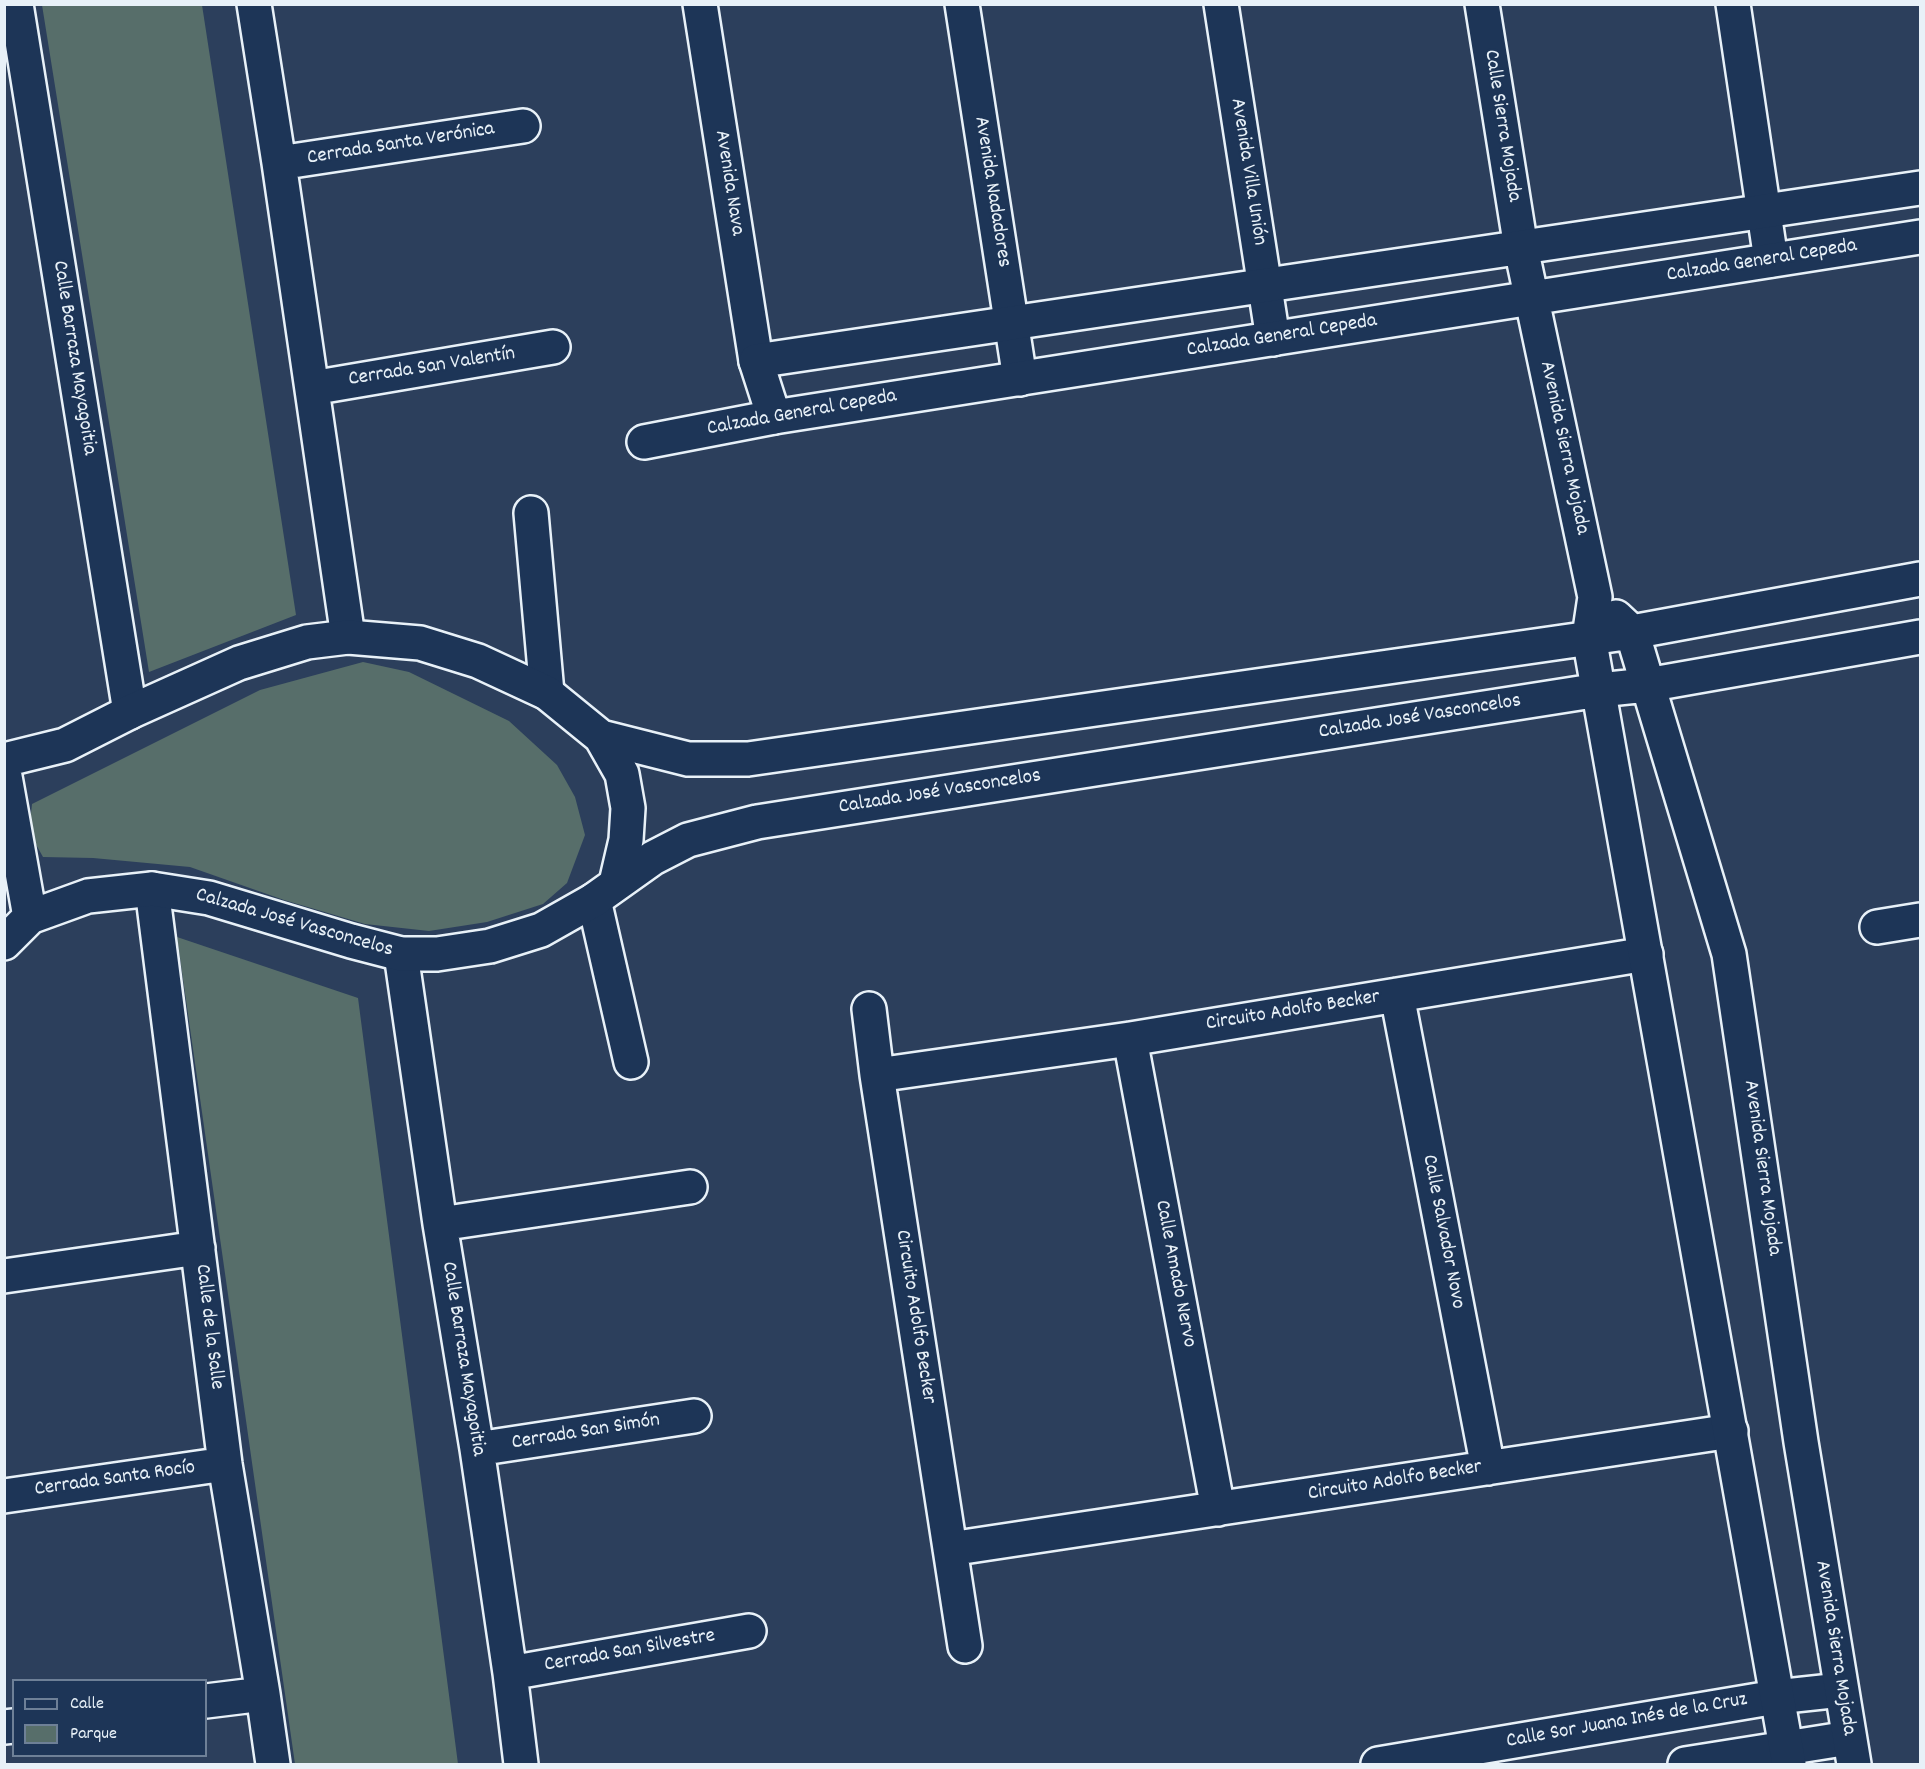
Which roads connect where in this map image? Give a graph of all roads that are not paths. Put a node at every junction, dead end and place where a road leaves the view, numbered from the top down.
1 (16, 4) edge
2 (254, 4) edge
3 (700, 4) edge
4 (962, 4) edge
5 (1221, 4) edge
6 (1482, 4) edge
7 (1733, 4) edge
8 (523, 126) dead end
9 (279, 164) junction
10 (1920, 188) edge
11 (1764, 211) junction
12 (1920, 237) edge
13 (1521, 248) junction
14 (1771, 260) junction
15 (1265, 285) junction
16 (1531, 298) junction
17 (1012, 323) junction
18 (1273, 339) junction
19 (553, 347) dead end
20 (756, 361) junction
21 (1020, 379) junction
22 (312, 388) junction
23 (774, 417) junction
24 (644, 442) dead end
25 (531, 513) dead end
26 (1920, 579) edge
27 (1595, 597) junction
28 (1632, 632) junction
29 (348, 637) junction
30 (1589, 637) junction
31 (1920, 637) edge
32 (1647, 685) junction
33 (1599, 690) junction
34 (547, 693) junction
35 (130, 712) junction
36 (601, 737) junction
37 (4, 760) edge
38 (4, 771) edge
39 (152, 888) junction
40 (605, 891) junction
41 (30, 917) junction
42 (1920, 920) edge
43 (1877, 927) dead end
44 (4, 943) edge
45 (401, 954) junction
46 (1646, 954) junction
47 (1397, 995) junction
48 (869, 1009) dead end
49 (1130, 1039) junction
50 (631, 1062) dead end
51 (876, 1075) junction
52 (690, 1187) dead end
53 (440, 1224) junction
54 (198, 1248) junction
55 (4, 1276) edge
56 (694, 1416) dead end
57 (1731, 1431) junction
58 (477, 1449) junction
59 (225, 1464) junction
60 (1488, 1468) junction
61 (4, 1496) edge
62 (1218, 1509) junction
63 (950, 1549) junction
64 (749, 1631) dead end
65 (965, 1646) dead end
66 (510, 1673) junction
67 (1841, 1689) junction
68 (263, 1694) junction
69 (1776, 1697) junction
70 (207, 1701) edge
71 (1851, 1751) edge
72 (1787, 1756) edge
73 (273, 1764) edge
74 (521, 1764) edge
75 (1378, 1764) edge
76 (1685, 1764) edge

1 - 35 street, Calle Barraza Mayagoitia
2 - 9 street
3 - 20 street, Avenida Nava
4 - 17 street, Avenida Nadadores
5 - 15 street, Avenida Villa Unión
6 - 13 street, Calle Sierra Mojada
7 - 11 street
8 - 9 street, Cerrada Santa Verónica
9 - 22 street
10 - 11 street
11 - 13 street
11 - 14 street
12 - 14 street, Calzada General Cepeda
13 - 15 street
13 - 16 street, Calle Sierra Mojada
14 - 16 street, Calzada General Cepeda
15 - 17 street
15 - 18 street, Avenida Villa Unión
16 - 18 street, Calzada General Cepeda
16 - 27 street, Avenida Sierra Mojada
17 - 20 street
17 - 21 street, Avenida Nadadores
18 - 21 street, Calzada General Cepeda
19 - 22 street, Cerrada San Valentín
20 - 23 street, Avenida Nava
21 - 23 street, Calzada General Cepeda
22 - 29 street
23 - 24 street, Calzada General Cepeda
25 - 34 street
26 - 28 street
27 - 28 street
27 - 30 street, Avenida Sierra Mojada
28 - 30 street
28 - 32 street, Avenida Sierra Mojada
29 - 34 street
29 - 35 street
30 - 33 street, Avenida Sierra Mojada
30 - 36 street
31 - 32 street, Calzada José Vasconcelos
32 - 33 street, Calzada José Vasconcelos
32 - 67 street, Avenida Sierra Mojada
33 - 40 street, Calzada José Vasconcelos
33 - 46 street, Avenida Sierra Mojada
34 - 36 street
35 - 37 street
36 - 40 street
38 - 41 street
39 - 41 street, Calzada José Vasconcelos
39 - 45 street, Calzada José Vasconcelos
39 - 54 street, Calle de la Salle
40 - 45 street, Calzada José Vasconcelos
40 - 50 street
41 - 44 street, Calzada José Vasconcelos
42 - 43 street
45 - 53 street, Calle Barraza Mayagoitia
46 - 47 street, Circuito Adolfo Becker
46 - 57 street, Avenida Sierra Mojada
47 - 49 street, Circuito Adolfo Becker
47 - 60 street, Calle Salvador Novo
48 - 51 street
49 - 51 street, Circuito Adolfo Becker
49 - 62 street, Calle Amado Nervo
51 - 63 street, Circuito Adolfo Becker
52 - 53 street
53 - 58 street, Calle Barraza Mayagoitia
54 - 55 street
54 - 59 street, Calle de la Salle
56 - 58 street, Cerrada San Simón
57 - 60 street, Circuito Adolfo Becker
57 - 69 street, Avenida Sierra Mojada
58 - 66 street, Calle Barraza Mayagoitia
59 - 61 street, Cerrada Santa Rocío
59 - 68 street, Calle de la Salle
60 - 62 street, Circuito Adolfo Becker
62 - 63 street, Circuito Adolfo Becker
63 - 65 street
64 - 66 street, Cerrada San Silvestre
66 - 74 street, Calle Barraza Mayagoitia
67 - 69 street, Calle Sor Juana Inés de la Cruz
67 - 71 street, Avenida Sierra Mojada
68 - 70 street
68 - 73 street, Calle de la Salle
69 - 72 street, Avenida Sierra Mojada
69 - 75 street, Calle Sor Juana Inés de la Cruz
71 - 72 street
72 - 76 street

